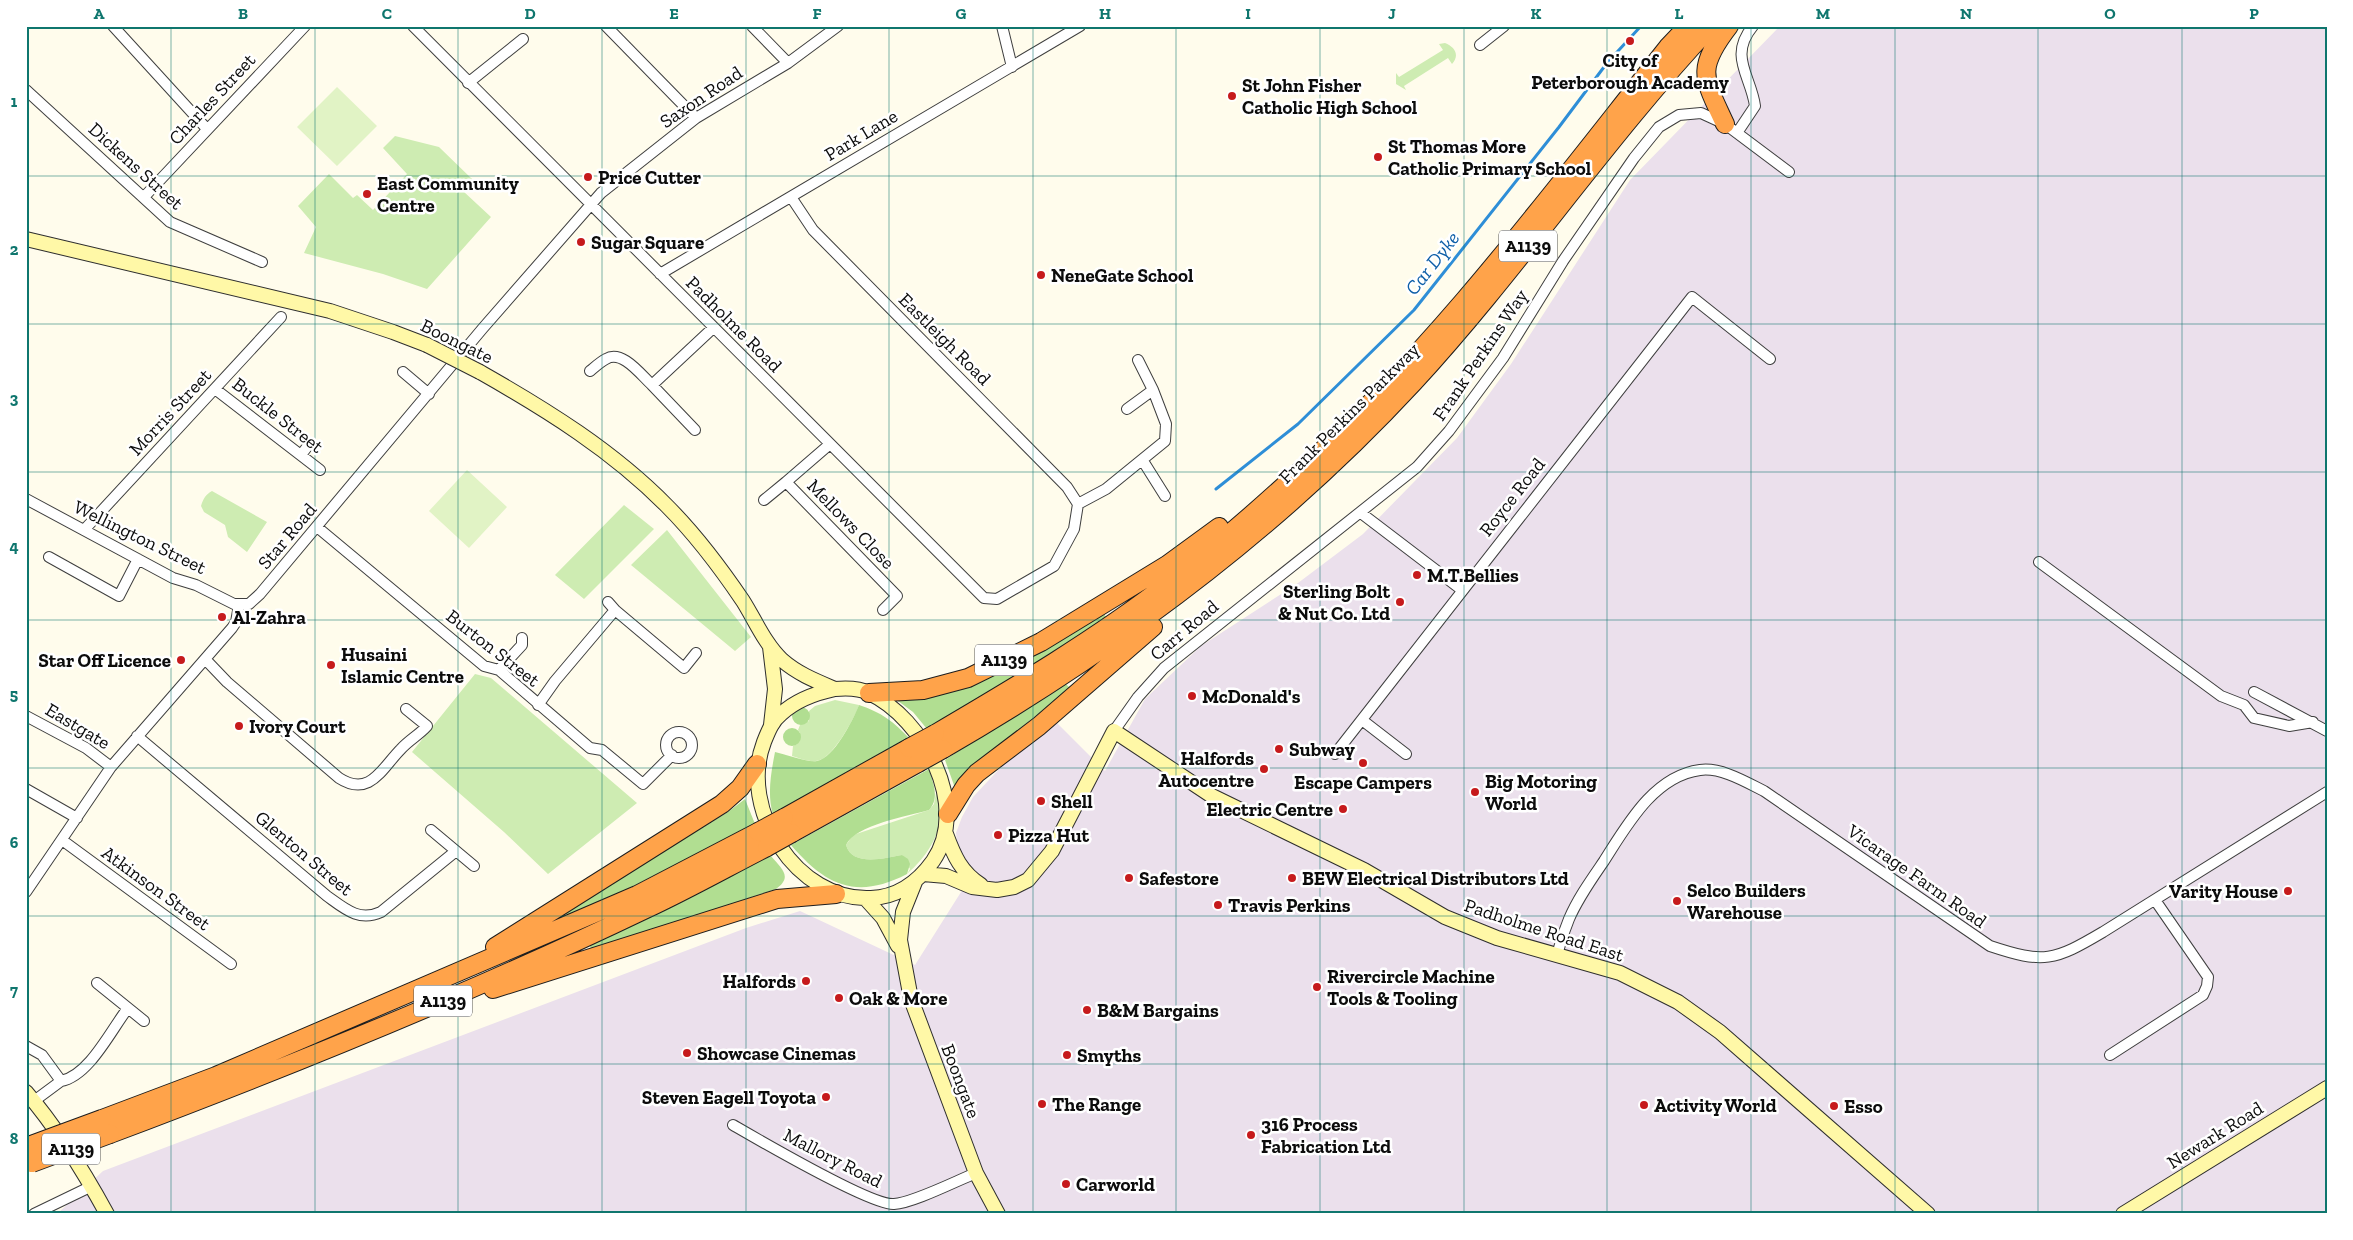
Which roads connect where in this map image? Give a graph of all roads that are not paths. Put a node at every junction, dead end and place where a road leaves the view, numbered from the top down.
1 (305, 26) edge
2 (413, 26) edge
3 (606, 26) edge
4 (752, 26) edge
5 (838, 26) edge
6 (1002, 26) edge
7 (1080, 26) edge
8 (1504, 26) edge
9 (1688, 26) edge
10 (1711, 26) edge
11 (1729, 26) edge
12 (1753, 26) edge
13 (118, 28) edge
14 (523, 39) dead end
15 (1480, 45) dead end
16 (788, 63) junction
17 (1012, 67) junction
18 (468, 84) junction
19 (26, 90) edge
20 (696, 118) junction
21 (207, 129) junction
22 (1731, 129) junction
23 (1788, 172) dead end
24 (144, 197) junction
25 (791, 197) junction
26 (590, 204) junction
27 (26, 239) edge
28 (262, 262) dead end
29 (660, 274) junction
30 (281, 317) dead end
31 (713, 328) junction
32 (1770, 359) dead end
33 (1138, 360) dead end
34 (590, 371) dead end
35 (403, 372) dead end
36 (652, 385) junction
37 (215, 388) junction
38 (1153, 390) junction
39 (429, 394) junction
40 (1378, 395) junction
41 (1127, 409) dead end
42 (695, 430) dead end
43 (310, 443) dead end
44 (830, 444) junction
45 (301, 455) junction
46 (1143, 461) junction
47 (320, 470) dead end
48 (786, 482) junction
49 (1165, 496) dead end
50 (26, 499) edge
51 (764, 500) dead end
52 (1078, 504) junction
53 (1361, 513) junction
54 (318, 528) junction
55 (84, 530) junction
56 (49, 558) dead end
57 (138, 559) junction
58 (2039, 562) dead end
59 (1462, 590) junction
60 (608, 602) dead end
61 (239, 604) junction
62 (615, 610) junction
63 (883, 610) dead end
64 (1139, 622) junction
65 (1123, 634) junction
66 (522, 638) dead end
67 (770, 646) junction
68 (696, 653) dead end
69 (205, 659) junction
70 (499, 670) junction
71 (835, 689) junction
72 (2254, 692) dead end
73 (869, 693) junction
74 (538, 705) junction
75 (406, 709) dead end
76 (26, 716) edge
77 (1362, 720) junction
78 (2313, 722) junction
79 (771, 725) junction
80 (1114, 731) junction
81 (2327, 731) edge
82 (137, 736) junction
83 (383, 751) dead end
84 (1335, 754) dead end
85 (1406, 754) dead end
86 (672, 755) dead end
87 (392, 759) junction
88 (757, 764) junction
89 (111, 767) junction
90 (26, 789) edge
91 (2327, 792) edge
92 (948, 814) junction
93 (77, 818) junction
94 (431, 830) dead end
95 (946, 834) junction
96 (762, 839) junction
97 (62, 840) junction
98 (456, 851) junction
99 (474, 866) dead end
100 (919, 878) junction
101 (986, 888) junction
102 (26, 892) edge
103 (836, 894) junction
104 (865, 898) junction
105 (2155, 900) junction
106 (1557, 955) junction
107 (902, 956) junction
108 (231, 964) dead end
109 (448, 977) junction
110 (97, 998) dead end
111 (128, 1008) junction
112 (410, 1016) junction
113 (144, 1021) dead end
114 (26, 1046) edge
115 (2110, 1055) dead end
116 (61, 1081) junction
117 (2327, 1088) edge
118 (30, 1096) edge
119 (733, 1125) dead end
120 (106, 1127) junction
121 (28, 1158) edge
122 (976, 1173) junction
123 (92, 1186) junction
124 (34, 1214) edge
125 (107, 1214) edge
126 (998, 1214) edge
127 (1928, 1214) edge
128 (2123, 1214) edge

1 - 21 street, Charles Street
2 - 18 street, Padholme Road
3 - 20 street
4 - 16 street
5 - 16 street, Saxon Road
6 - 17 street
7 - 17 street, Park Lane
8 - 15 street
9 - 40 highway, Frank Perkins Parkway / A1139
10 - 64 highway, Frank Perkins Parkway / A1139
11 - 22 highway
12 - 22 street
13 - 21 street
14 - 18 street
16 - 20 street, Saxon Road
17 - 25 street, Park Lane
18 - 26 street, Padholme Road
19 - 24 street, Dickens Street
20 - 26 street, Saxon Road
21 - 24 street, Charles Street
22 - 23 street, Frank Perkins Way
22 - 53 street, Frank Perkins Way
24 - 28 street, Dickens Street
25 - 29 street, Park Lane
25 - 52 street, Eastleigh Road
26 - 29 street, Padholme Road
26 - 39 street, Star Road
27 - 67 street, Boongate, bridge
29 - 31 street, Padholme Road
30 - 37 street, Morris Street
31 - 36 street
31 - 44 street, Padholme Road
32 - 59 street, Royce Road
33 - 38 street
34 - 36 street
35 - 39 street
36 - 42 street
37 - 45 street, Buckle Street
37 - 55 street, Morris Street
38 - 41 street
38 - 46 street
39 - 54 street, Star Road
40 - 64 highway, Frank Perkins Parkway / A1139
40 - 73 highway, A1139
43 - 45 street
44 - 48 street, Mellows Close
44 - 52 street, Padholme Road
45 - 47 street, Buckle Street
46 - 49 street
46 - 52 street
48 - 51 street
48 - 63 street, Mellows Close
50 - 55 street, Wellington Street
53 - 59 street
53 - 80 street, Carr Road
54 - 61 street, Star Road
54 - 70 street, Burton Street
55 - 57 street, Wellington Street
56 - 57 street
57 - 61 street, Wellington Street
58 - 78 street
59 - 77 street, Royce Road
60 - 62 street
61 - 69 street
62 - 68 street
62 - 74 street
64 - 65 highway, Frank Perkins Parkway / A1139
64 - 65 highway, A1139
65 - 92 highway, A1139
65 - 96 highway, Frank Perkins Parkway / A1139, bridge
66 - 70 street
67 - 71 street, Boongate
67 - 79 street, Boongate
69 - 82 street
69 - 87 street
70 - 74 street, Burton Street
71 - 73 street
71 - 79 street
72 - 78 street
73 - 92 street
74 - 86 street, Burton Street
75 - 87 street
76 - 89 street, Eastgate
77 - 84 street, Royce Road
77 - 85 street
78 - 81 street
79 - 88 street
80 - 101 street, Carr Road
80 - 106 street, Padholme Road East
82 - 89 street
82 - 98 street, Glenton Street
83 - 87 street
88 - 103 street
88 - 109 highway, A1139
89 - 93 street
90 - 93 street
91 - 105 street, Vicarage Farm Road
92 - 95 street
93 - 97 street
94 - 98 street
95 - 100 street
95 - 101 street
96 - 109 highway, A1139
96 - 112 highway, A1139
97 - 102 street
97 - 108 street, Atkinson Street
98 - 99 street
100 - 101 street, Carr Road
100 - 104 street
100 - 107 street, Boongate
103 - 104 street
103 - 112 highway, A1139
104 - 107 street, Boongate
105 - 106 street, Vicarage Farm Road
105 - 115 street
106 - 127 street, Padholme Road East
107 - 122 street, Boongate
109 - 120 highway, A1139
110 - 111 street
111 - 113 street
111 - 116 street
112 - 120 highway, A1139
114 - 116 street
116 - 118 street
117 - 128 street, Newark Road
118 - 123 street
119 - 122 street, Mallory Road
120 - 121 highway, A1139, bridge
122 - 126 street, Boongate
123 - 124 street
123 - 125 street

